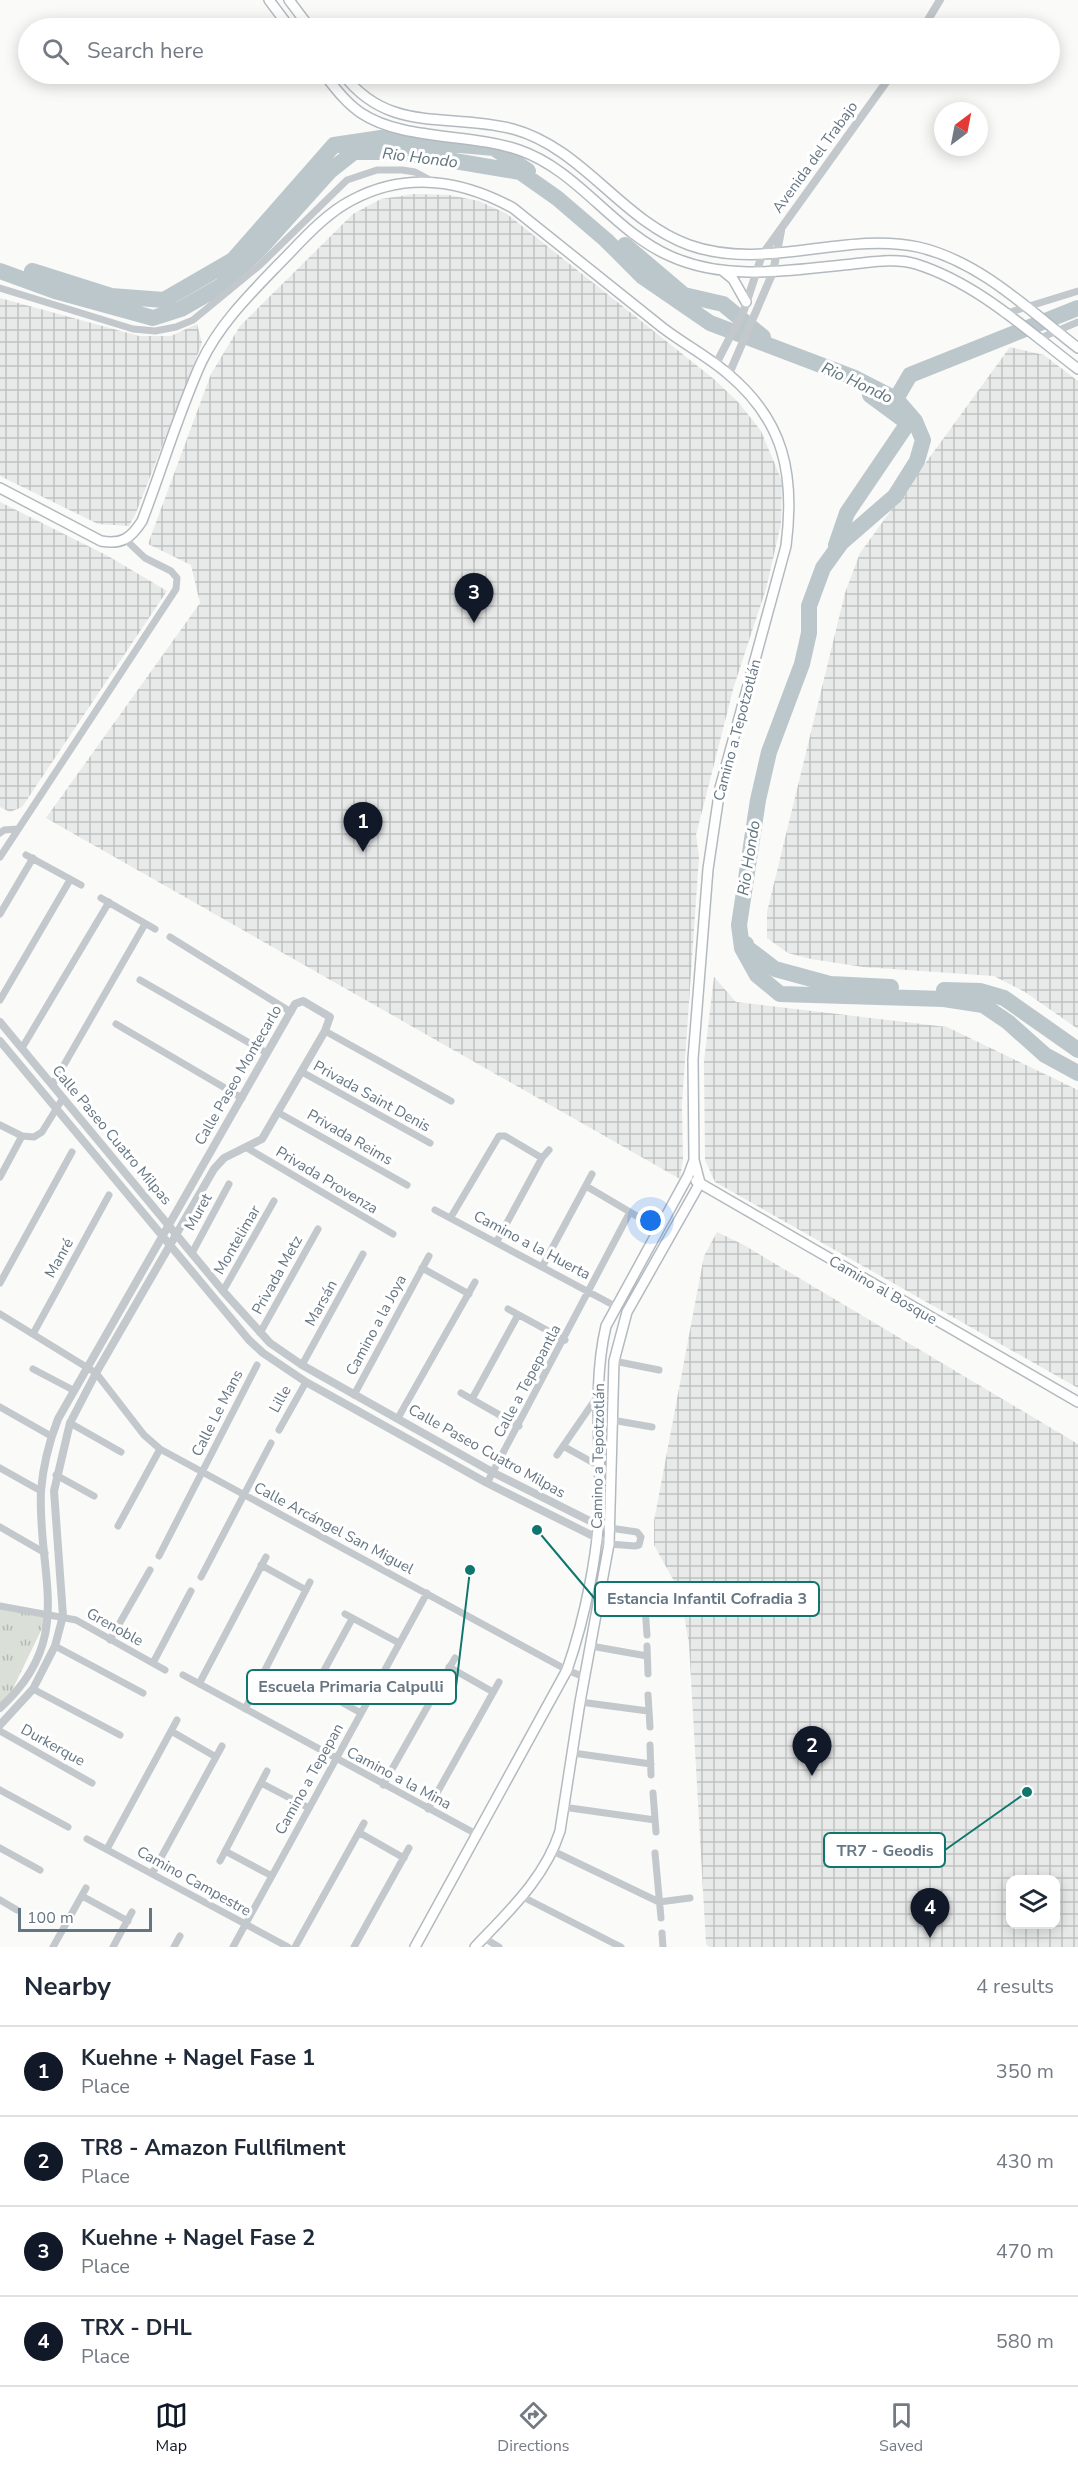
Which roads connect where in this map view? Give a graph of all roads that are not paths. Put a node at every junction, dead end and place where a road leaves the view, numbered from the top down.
1 (269, 0) edge
2 (289, 0) edge
3 (940, 0) edge
4 (282, 18) edge
5 (302, 18) edge
6 (929, 18) edge
7 (332, 84) edge
8 (353, 84) edge
9 (885, 84) edge
10 (433, 182) junction
11 (782, 227) junction
12 (777, 253) junction
13 (762, 255) junction
14 (722, 270) junction
15 (757, 272) junction
16 (773, 272) junction
17 (0, 288) edge
18 (1078, 291) edge
19 (745, 306) junction
20 (1028, 309) junction
21 (1008, 316) junction
22 (1078, 322) edge
23 (1053, 328) junction
24 (1036, 337) junction
25 (1078, 348) edge
26 (716, 364) junction
27 (1078, 369) edge
28 (729, 374) junction
29 (0, 488) edge
30 (126, 540) junction
31 (17, 829) junction
32 (0, 833) edge
33 (0, 857) edge
34 (70, 880) junction
35 (81, 885) dead end
36 (101, 898) dead end
37 (109, 902) junction
38 (0, 914) edge
39 (146, 924) junction
40 (154, 928) dead end
41 (170, 937) dead end
42 (140, 980) dead end
43 (0, 1000) edge
44 (291, 1012) junction
45 (0, 1022) edge
46 (116, 1024) dead end
47 (325, 1031) junction
48 (0, 1041) edge
49 (22, 1048) junction
50 (267, 1053) junction
51 (302, 1072) junction
52 (53, 1084) junction
53 (63, 1098) junction
54 (242, 1098) junction
55 (451, 1101) dead end
56 (57, 1108) junction
57 (279, 1113) junction
58 (0, 1125) edge
59 (22, 1136) junction
60 (430, 1143) dead end
61 (247, 1148) junction
62 (549, 1150) dead end
63 (72, 1152) dead end
64 (542, 1158) junction
65 (694, 1161) junction
66 (592, 1174) dead end
67 (688, 1176) junction
68 (0, 1177) edge
69 (700, 1183) junction
70 (229, 1184) dead end
71 (407, 1185) dead end
72 (586, 1186) junction
73 (109, 1195) dead end
74 (274, 1201) dead end
75 (435, 1210) dead end
76 (630, 1212) junction
77 (451, 1217) junction
78 (640, 1218) dead end
79 (168, 1224) junction
80 (318, 1229) dead end
81 (176, 1233) junction
82 (162, 1234) junction
83 (393, 1234) dead end
84 (497, 1241) junction
85 (170, 1244) junction
86 (192, 1253) junction
87 (363, 1254) dead end
88 (429, 1256) dead end
89 (542, 1267) junction
90 (422, 1268) junction
91 (475, 1282) dead end
92 (0, 1283) edge
93 (223, 1291) junction
94 (590, 1291) junction
95 (469, 1294) junction
96 (615, 1306) junction
97 (508, 1309) dead end
98 (627, 1312) junction
99 (0, 1314) edge
100 (518, 1315) junction
101 (260, 1333) junction
102 (33, 1334) junction
103 (565, 1340) junction
104 (270, 1343) junction
105 (263, 1353) junction
106 (614, 1361) junction
107 (257, 1365) dead end
108 (302, 1365) junction
109 (86, 1367) junction
110 (33, 1369) dead end
111 (659, 1370) dead end
112 (96, 1373) junction
113 (306, 1382) junction
114 (337, 1385) junction
115 (73, 1390) junction
116 (461, 1393) dead end
117 (599, 1394) junction
118 (354, 1395) junction
119 (331, 1396) junction
120 (472, 1400) junction
121 (1078, 1402) edge
122 (0, 1407) edge
123 (398, 1418) junction
124 (612, 1420) junction
125 (70, 1423) junction
126 (519, 1426) junction
127 (652, 1427) dead end
128 (279, 1430) dead end
129 (51, 1436) junction
130 (271, 1443) dead end
131 (563, 1446) junction
132 (160, 1449) junction
133 (121, 1452) dead end
134 (557, 1455) dead end
135 (599, 1466) junction
136 (0, 1468) edge
137 (202, 1473) junction
138 (494, 1473) junction
139 (56, 1475) junction
140 (488, 1483) junction
141 (41, 1491) junction
142 (94, 1496) dead end
143 (244, 1496) junction
144 (118, 1526) dead end
145 (598, 1526) junction
146 (0, 1527) edge
147 (610, 1528) junction
148 (596, 1539) junction
149 (609, 1544) junction
150 (45, 1553) junction
151 (159, 1556) dead end
152 (266, 1557) dead end
153 (261, 1565) junction
154 (150, 1570) dead end
155 (201, 1577) dead end
156 (310, 1582) dead end
157 (306, 1590) junction
158 (191, 1591) dead end
159 (427, 1593) junction
160 (599, 1598) junction
161 (0, 1606) edge
162 (49, 1614) junction
163 (345, 1614) dead end
164 (63, 1616) junction
165 (352, 1618) junction
166 (646, 1635) dead end
167 (110, 1640) junction
168 (399, 1643) junction
169 (55, 1646) junction
170 (591, 1646) junction
171 (647, 1646) dead end
172 (647, 1656) junction
173 (455, 1658) dead end
174 (153, 1663) junction
175 (448, 1667) junction
176 (165, 1670) dead end
177 (567, 1671) junction
178 (648, 1674) dead end
179 (183, 1676) dead end
180 (584, 1677) junction
181 (499, 1682) dead end
182 (307, 1683) dead end
183 (199, 1684) junction
184 (315, 1687) junction
185 (33, 1689) junction
186 (143, 1692) dead end
187 (494, 1692) junction
188 (648, 1695) dead end
189 (579, 1702) junction
190 (0, 1708) edge
191 (245, 1709) junction
192 (648, 1711) junction
193 (361, 1713) junction
194 (177, 1720) dead end
195 (0, 1725) edge
196 (650, 1727) dead end
197 (0, 1731) edge
198 (171, 1731) junction
199 (120, 1735) dead end
200 (650, 1745) dead end
201 (222, 1746) dead end
202 (573, 1753) junction
203 (216, 1757) junction
204 (336, 1760) junction
205 (651, 1764) junction
206 (267, 1771) dead end
207 (651, 1775) dead end
208 (92, 1783) dead end
209 (261, 1783) junction
210 (383, 1785) junction
211 (0, 1790) edge
212 (653, 1793) dead end
213 (563, 1807) junction
214 (309, 1808) junction
215 (428, 1809) junction
216 (655, 1820) junction
217 (364, 1823) dead end
218 (68, 1827) dead end
219 (656, 1832) dead end
220 (360, 1833) junction
221 (478, 1835) junction
222 (87, 1839) dead end
223 (0, 1848) edge
224 (409, 1848) dead end
225 (107, 1849) junction
226 (225, 1851) junction
227 (553, 1851) junction
228 (655, 1853) dead end
229 (404, 1858) junction
230 (220, 1861) dead end
231 (40, 1870) dead end
232 (152, 1874) junction
233 (272, 1876) junction
234 (86, 1888) dead end
235 (82, 1896) junction
236 (523, 1897) junction
237 (690, 1898) dead end
238 (0, 1900) edge
239 (659, 1902) junction
240 (17, 1910) dead end
241 (132, 1912) dead end
242 (661, 1918) dead end
243 (128, 1921) junction
244 (246, 1925) junction
245 (662, 1933) dead end
246 (180, 1936) dead end
247 (484, 1938) junction
248 (176, 1946) edge
249 (53, 1947) edge
250 (113, 1947) edge
251 (233, 1947) edge
252 (288, 1947) edge
253 (295, 1947) edge
254 (354, 1947) edge
255 (415, 1947) edge
256 (476, 1947) edge
257 (499, 1947) edge
258 (621, 1947) edge
259 (663, 1947) edge

1 - 4 main road
2 - 5 main road
3 - 6 street
7 - 14 main road
8 - 13 main road
9 - 11 street, Avenida del Trabajo
10 - 17 street
10 - 26 main road, Camino a Tepotzotlán
10 - 30 main road, Camino a Tepotzotlán
11 - 12 street, Avenida del Trabajo
11 - 13 street, Avenida del Trabajo
12 - 13 main road
12 - 16 street, Avenida del Trabajo
12 - 20 main road
13 - 15 street, Avenida del Trabajo
14 - 15 main road
14 - 19 main road
15 - 16 main road
15 - 19 street, Avenida del Trabajo
16 - 21 main road
16 - 28 street, Avenida del Trabajo
18 - 20 street
19 - 26 street, Avenida del Trabajo
20 - 21 street
20 - 23 main road
21 - 24 main road
22 - 23 street
23 - 24 street
23 - 25 main road
24 - 27 main road
26 - 28 main road, Camino a Tepotzotlán
28 - 65 main road, Camino a Tepotzotlán
29 - 30 main road
30 - 31 street
31 - 32 street
31 - 33 street
34 - 35 street
34 - 38 street
34 - 43 street
36 - 37 street
37 - 39 street
37 - 49 street
39 - 40 street
39 - 52 street
41 - 44 street
42 - 50 street
44 - 47 street, Calle Paseo Montecarlo
44 - 50 street, Calle Paseo Montecarlo
45 - 49 street, Calle Paseo Cuatro Milpas
46 - 54 street
47 - 51 street, Calle Paseo Montecarlo
47 - 55 street
48 - 56 street, Calle Paseo Cuatro Milpas
49 - 52 street, Calle Paseo Cuatro Milpas
50 - 54 street, Calle Paseo Montecarlo
51 - 57 street, Calle Paseo Montecarlo
51 - 60 street, Privada Saint Denis
52 - 53 street, Calle Paseo Cuatro Milpas
53 - 56 street
53 - 79 street, Calle Paseo Cuatro Milpas
54 - 79 street, Calle Paseo Montecarlo
56 - 59 street
56 - 82 street, Calle Paseo Cuatro Milpas
57 - 61 street, Calle Paseo Montecarlo
57 - 71 street, Privada Reims
58 - 59 street
59 - 68 street
61 - 81 street, Calle Paseo Montecarlo
61 - 83 street, Privada Provenza
62 - 64 street
63 - 92 street
64 - 77 street
64 - 84 street
65 - 67 main road, Camino a Tepotzotlán
65 - 69 main road, Camino a Tepotzotlán
66 - 72 street
67 - 69 main road, Camino al Bosque
67 - 96 main road, Camino a Tepotzotlán
69 - 98 main road, Camino a Tepotzotlán
69 - 121 main road, Camino al Bosque
70 - 86 street, Muret
72 - 76 street
72 - 89 street
73 - 102 street, Manré
74 - 93 street, Montelimar
75 - 77 street, Camino a la Huerta
76 - 78 street
76 - 94 street, Calle a Tepepantla
77 - 84 street, Camino a la Huerta
79 - 81 street, Calle Paseo Cuatro Milpas
79 - 82 street, Calle Paseo Montecarlo
80 - 101 street, Privada Metz
81 - 85 street, Calle Paseo Montecarlo
81 - 86 street, Calle Paseo Cuatro Milpas
82 - 85 street, Calle Paseo Cuatro Milpas
82 - 109 street, Calle Paseo Montecarlo
84 - 89 street, Camino a la Huerta
85 - 105 street, Calle Paseo Cuatro Milpas
85 - 112 street, Calle Paseo Montecarlo
86 - 93 street, Calle Paseo Cuatro Milpas
87 - 108 street, Marsán
88 - 90 street, Camino a la Joya
89 - 94 street, Camino a la Huerta
90 - 95 street, Camino a la Joya
90 - 118 street, Camino a la Joya
91 - 95 street
93 - 101 street, Calle Paseo Cuatro Milpas
94 - 96 street, Camino a la Huerta
94 - 103 street, Calle a Tepepantla
95 - 123 street
96 - 98 street
96 - 117 main road, Camino a Tepotzotlán
97 - 100 street
98 - 106 main road, Camino a Tepotzotlán
99 - 102 street
100 - 103 street
100 - 120 street
101 - 104 street, Calle Paseo Cuatro Milpas
102 - 109 street
103 - 126 street, Calle a Tepepantla
104 - 105 street
104 - 108 street, Calle Paseo Cuatro Milpas
105 - 113 street, Calle Paseo Cuatro Milpas
106 - 111 street
106 - 124 main road, Camino a Tepotzotlán
107 - 137 street, Calle Le Mans
108 - 114 street, Calle Paseo Cuatro Milpas
109 - 112 street
109 - 115 street, Calle Paseo Montecarlo
110 - 115 street
112 - 125 street, Calle Paseo Montecarlo
112 - 132 street, Calle Arcángel San Miguel
113 - 119 street, Calle Paseo Cuatro Milpas
113 - 128 street, Lille
114 - 118 street, Calle Paseo Cuatro Milpas
114 - 119 street
115 - 129 street, Calle Paseo Montecarlo
116 - 120 street
117 - 131 street
117 - 135 main road, Camino a Tepotzotlán
118 - 123 street, Calle Paseo Cuatro Milpas
119 - 140 street, Calle Paseo Cuatro Milpas
120 - 126 street
122 - 129 street
123 - 138 street, Calle Paseo Cuatro Milpas
124 - 127 street
124 - 147 main road, Camino a Tepotzotlán
125 - 133 street
125 - 139 street, Calle Paseo Montecarlo
126 - 138 street, Calle a Tepepantla
129 - 141 street, Calle Paseo Montecarlo
130 - 143 street
131 - 134 street
131 - 135 street
132 - 137 street, Calle Arcángel San Miguel
132 - 144 street
135 - 145 main road, Camino a Tepotzotlán
136 - 141 street
137 - 143 street, Calle Arcángel San Miguel
137 - 151 street, Calle Le Mans
138 - 140 street, Calle a Tepepantla
138 - 145 street, Calle Paseo Cuatro Milpas
139 - 142 street
139 - 164 street, Calle Paseo Montecarlo
140 - 148 street, Calle Paseo Cuatro Milpas
141 - 150 street, Calle Paseo Montecarlo
143 - 155 street
143 - 159 street, Calle Arcángel San Miguel
145 - 147 street, Calle Paseo Cuatro Milpas
145 - 148 main road, Camino a Tepotzotlán
146 - 150 street
147 - 149 main road, Camino a Tepotzotlán
147 - 149 street, Calle Paseo Cuatro Milpas
148 - 149 street, Calle Paseo Cuatro Milpas
148 - 177 main road, Camino a Tepotzotlán
149 - 160 main road, Camino a Tepotzotlán
150 - 162 street, Calle Paseo Montecarlo
152 - 153 street
153 - 157 street
153 - 183 street
154 - 167 street
156 - 157 street
157 - 191 street
158 - 174 street
159 - 168 street, Camino a Tepepan
159 - 177 street, Calle Arcángel San Miguel
160 - 166 street
160 - 170 main road, Camino a Tepotzotlán
161 - 162 street
162 - 164 street, Grenoble
162 - 190 street, Calle Paseo Montecarlo
163 - 165 street
164 - 167 street, Grenoble
164 - 169 street, Calle Paseo Montecarlo
165 - 168 street
165 - 184 street
167 - 174 street, Grenoble
168 - 193 street, Camino a Tepepan
169 - 185 street, Calle Paseo Montecarlo
169 - 186 street
170 - 172 street
170 - 180 main road, Camino a Tepotzotlán
171 - 172 street
172 - 178 street
173 - 175 street
174 - 176 street, Grenoble
175 - 187 street
175 - 210 street
177 - 180 street, Calle Arcángel San Miguel
177 - 221 main road, Camino a Tepotzotlán
179 - 183 street, Camino a la Mina
180 - 189 main road, Camino a Tepotzotlán
181 - 187 street
182 - 184 street
183 - 191 street, Camino a la Mina
184 - 193 street
185 - 195 street, Calle Paseo Montecarlo
185 - 199 street
187 - 215 street
188 - 192 street
189 - 192 street
189 - 202 main road, Camino a Tepotzotlán
191 - 204 street, Camino a la Mina
192 - 196 street
193 - 204 street, Camino a Tepepan
194 - 198 street
197 - 208 street, Durkerque
198 - 203 street
198 - 225 street
200 - 205 street
201 - 203 street
202 - 205 street
202 - 213 main road, Camino a Tepotzotlán
203 - 232 street
204 - 210 street, Camino a la Mina
204 - 214 street, Camino a Tepepan
205 - 207 street
206 - 209 street
209 - 214 street
209 - 226 street
210 - 215 street, Camino a la Mina
211 - 218 street
212 - 216 street
213 - 216 street
213 - 227 main road, Camino a Tepotzotlán
214 - 233 street, Camino a Tepepan
215 - 221 street, Camino a la Mina
216 - 219 street
217 - 220 street
220 - 229 street
220 - 253 street
221 - 255 main road, Camino a Tepotzotlán
222 - 225 street, Camino Campestre
223 - 231 street
224 - 229 street
225 - 232 street, Camino Campestre
226 - 230 street
226 - 233 street
227 - 236 main road, Camino a Tepotzotlán
227 - 239 street
228 - 239 street
229 - 254 street
232 - 244 street, Camino Campestre
233 - 244 street, Camino a Tepepan
234 - 235 street
235 - 243 street
235 - 249 street
236 - 247 main road, Camino a Tepotzotlán
236 - 258 street
237 - 239 street
238 - 240 street
239 - 242 street
241 - 243 street
243 - 250 street
244 - 251 street, Camino a Tepepan
244 - 252 street, Camino Campestre
245 - 259 street
246 - 248 street
247 - 256 main road, Camino a Tepotzotlán
247 - 257 street

